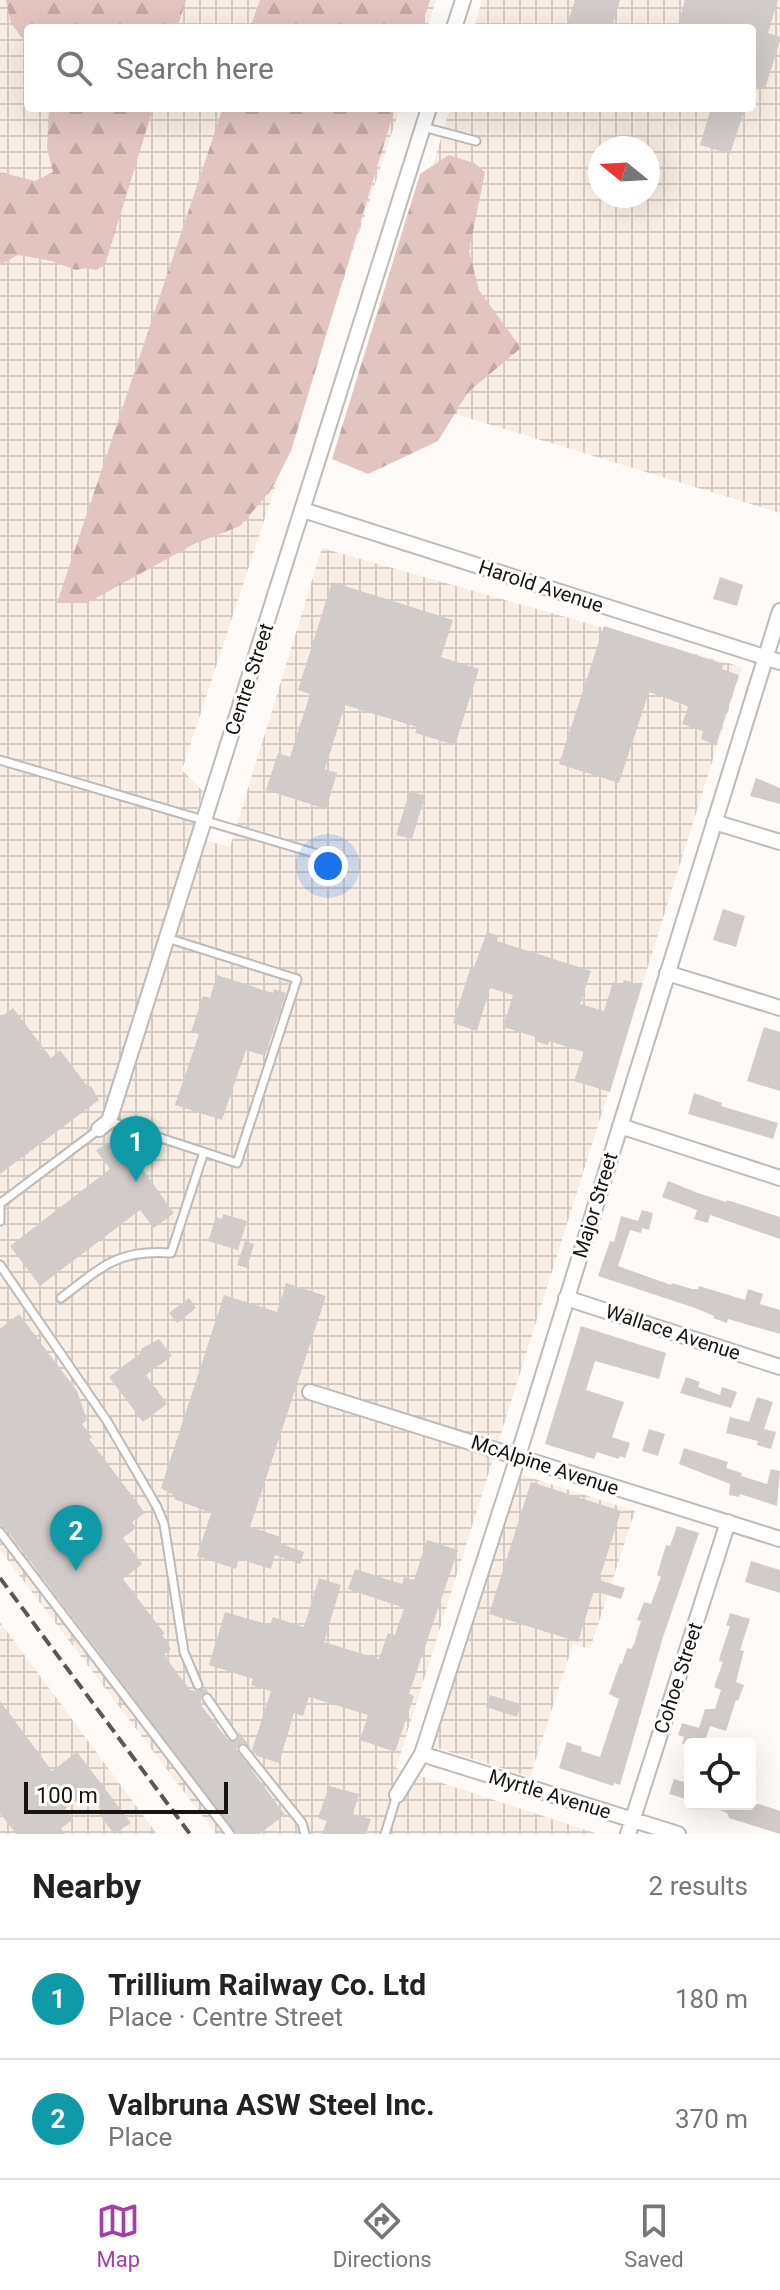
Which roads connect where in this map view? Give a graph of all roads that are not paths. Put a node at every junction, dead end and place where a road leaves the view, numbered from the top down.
1 (463, 0) edge
2 (455, 24) edge
3 (428, 112) edge
4 (423, 127) junction
5 (476, 141) dead end
6 (303, 510) junction
7 (780, 611) edge
8 (773, 660) edge
9 (0, 760) edge
10 (203, 822) junction
11 (714, 822) junction
12 (780, 842) edge
13 (328, 857) dead end
14 (167, 938) junction
15 (667, 973) junction
16 (780, 1008) edge
17 (104, 1125) junction
18 (620, 1126) junction
19 (204, 1152) junction
20 (780, 1178) edge
21 (0, 1202) edge
22 (0, 1221) edge
23 (0, 1265) edge
24 (61, 1298) dead end
25 (566, 1298) junction
26 (780, 1367) edge
27 (310, 1392) dead end
28 (517, 1457) junction
29 (728, 1522) junction
30 (0, 1532) edge
31 (780, 1539) edge
32 (198, 1685) dead end
33 (207, 1698) dead end
34 (233, 1736) dead end
35 (243, 1749) dead end
36 (422, 1754) junction
37 (397, 1795) joint
38 (631, 1827) edge
39 (230, 1834) edge
40 (305, 1834) edge
41 (385, 1834) edge
42 (678, 1834) edge

1 - 2 street
3 - 4 street, Centre Street
4 - 5 lane
4 - 6 street, Centre Street
6 - 8 street, Harold Avenue
6 - 10 street, Centre Street
7 - 8 street, Major Street
8 - 11 street, Major Street
9 - 10 lane
10 - 13 lane
10 - 14 street, Centre Street
11 - 12 street
11 - 15 street, Major Street
14 - 17 street, Centre Street
14 - 19 lane
15 - 16 street
15 - 18 street, Major Street
17 - 19 lane
17 - 21 lane
18 - 20 street
18 - 25 street, Major Street
19 - 24 lane
21 - 22 lane
23 - 32 lane
25 - 26 street, Wallace Avenue
25 - 28 street, Major Street
27 - 28 street, McAlpine Avenue
28 - 29 street, McAlpine Avenue
28 - 36 street, Major Street
29 - 31 street, McAlpine Avenue
29 - 38 street, Cohoe Street
30 - 39 lane
33 - 34 lane
35 - 40 lane
36 - 37 street, Major Street
36 - 38 street, Myrtle Avenue
37 - 41 lane
38 - 42 street, Myrtle Avenue

